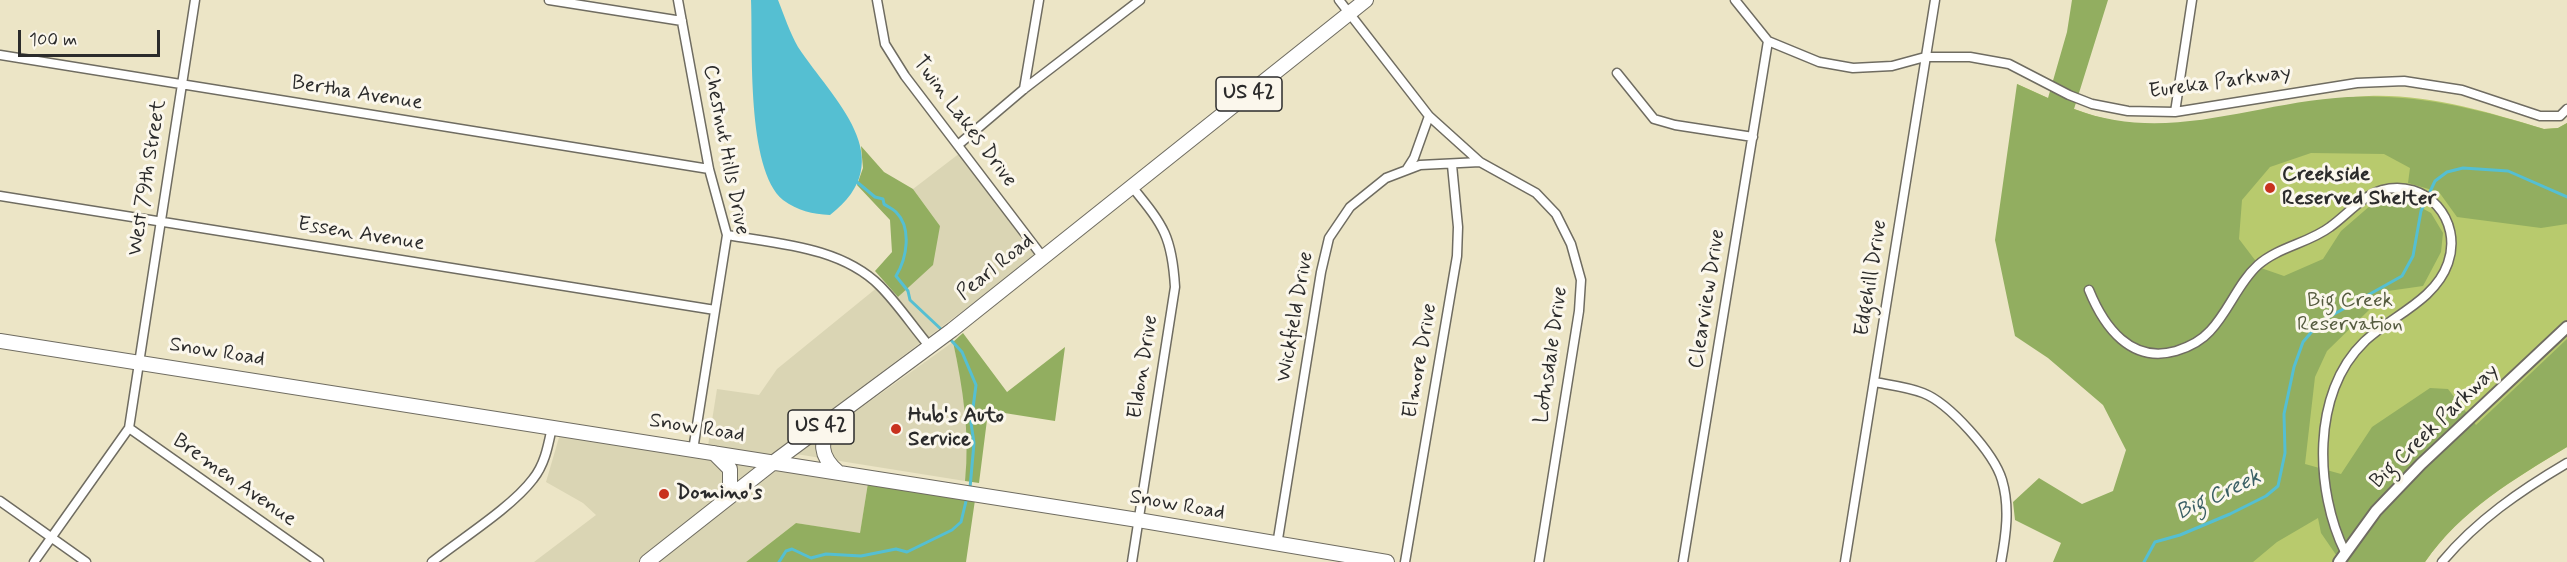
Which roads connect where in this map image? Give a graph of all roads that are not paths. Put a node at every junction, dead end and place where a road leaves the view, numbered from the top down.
1 (195, 0) edge
2 (549, 0) edge
3 (678, 0) edge
4 (878, 0) edge
5 (1038, 0) edge
6 (1140, 0) edge
7 (1338, 0) edge
8 (1366, 0) edge
9 (1735, 0) edge
10 (1935, 0) edge
11 (2192, 0) edge
12 (1349, 13) junction
13 (682, 21) junction
14 (1768, 41) junction
15 (0, 55) edge
16 (1925, 57) junction
17 (1617, 73) dead end
18 (182, 84) junction
19 (1024, 89) junction
20 (2567, 109) edge
21 (2175, 112) junction
22 (1429, 116) junction
23 (1753, 137) junction
24 (958, 145) junction
25 (1480, 162) junction
26 (1452, 165) junction
27 (709, 169) junction
28 (1407, 169) junction
29 (1133, 188) junction
30 (0, 196) edge
31 (159, 221) junction
32 (727, 235) junction
33 (1042, 256) junction
34 (2089, 290) dead end
35 (716, 310) junction
36 (2567, 327) edge
37 (0, 341) edge
38 (930, 347) junction
39 (139, 362) junction
40 (1874, 382) junction
41 (832, 419) junction
42 (129, 428) junction
43 (552, 428) junction
44 (693, 450) junction
45 (714, 453) junction
46 (774, 462) junction
47 (2567, 464) edge
48 (838, 472) junction
49 (0, 501) edge
50 (722, 503) junction
51 (1138, 519) junction
52 (52, 538) junction
53 (1277, 545) junction
54 (2345, 552) junction
55 (34, 562) edge
56 (86, 562) edge
57 (318, 562) edge
58 (432, 562) edge
59 (647, 562) edge
60 (1132, 562) edge
61 (1387, 562) edge
62 (1405, 562) edge
63 (1539, 562) edge
64 (1683, 562) edge
65 (1845, 562) edge
66 (2001, 562) edge
67 (2339, 562) edge
68 (2442, 562) edge

1 - 18 street, West 79th Street
2 - 13 street
3 - 13 street, Chestnut Hills Drive
4 - 24 street, Twin Lakes Drive
5 - 19 street
6 - 19 street
7 - 12 street, Lotusdale Drive
8 - 12 main road, Pearl Road / US 42
9 - 14 street, Eureka Parkway
10 - 16 street, Edgehill Drive
11 - 21 street
12 - 22 street, Lotusdale Drive
12 - 29 main road, Pearl Road / US 42
13 - 27 street, Chestnut Hills Drive
14 - 16 street, Eureka Parkway
14 - 23 street, Clearview Drive
15 - 18 street, Bertha Avenue
16 - 21 street, Eureka Parkway
16 - 40 street, Edgehill Drive
17 - 23 street
18 - 27 street, Bertha Avenue
18 - 31 street, West 79th Street
19 - 24 street
20 - 21 street, Eureka Parkway
22 - 25 street, Lotusdale Drive
22 - 28 street
23 - 64 street, Clearview Drive
24 - 33 street, Twin Lakes Drive
25 - 26 street, Wickfield Drive
25 - 63 street, Lotusdale Drive
26 - 28 street, Wickfield Drive
26 - 62 street, Elmore Drive
27 - 32 street, Chestnut Hills Drive
28 - 53 street, Wickfield Drive
29 - 33 main road, Pearl Road / US 42
29 - 51 street, Eldon Drive
30 - 31 street, Essen Avenue
31 - 35 street, Essen Avenue
31 - 39 street, West 79th Street
32 - 35 street, Chestnut Hills Drive
32 - 38 street
33 - 38 main road, Pearl Road / US 42
34 - 54 street
35 - 44 street, Chestnut Hills Drive
36 - 54 street, Big Creek Parkway
37 - 39 main road, Snow Road
38 - 41 main road, Pearl Road / US 42
39 - 42 street, West 79th Street
39 - 43 main road, Snow Road
40 - 65 street, Edgehill Drive
40 - 66 street
41 - 46 main road, Pearl Road / US 42
41 - 48 main road
42 - 52 street
42 - 57 street, Bremen Avenue
43 - 44 main road, Snow Road
43 - 58 street
44 - 45 main road, Snow Road
45 - 46 main road, Snow Road
45 - 50 main road
46 - 48 main road, Snow Road
46 - 50 main road, Pearl Road / US 42
47 - 68 street
48 - 51 main road, Snow Road
49 - 52 street
50 - 59 main road, Pearl Road / US 42
51 - 53 main road, Snow Road
51 - 60 street, Eldon Drive
52 - 55 street
52 - 56 street
53 - 61 main road, Snow Road
54 - 67 street, Big Creek Parkway

